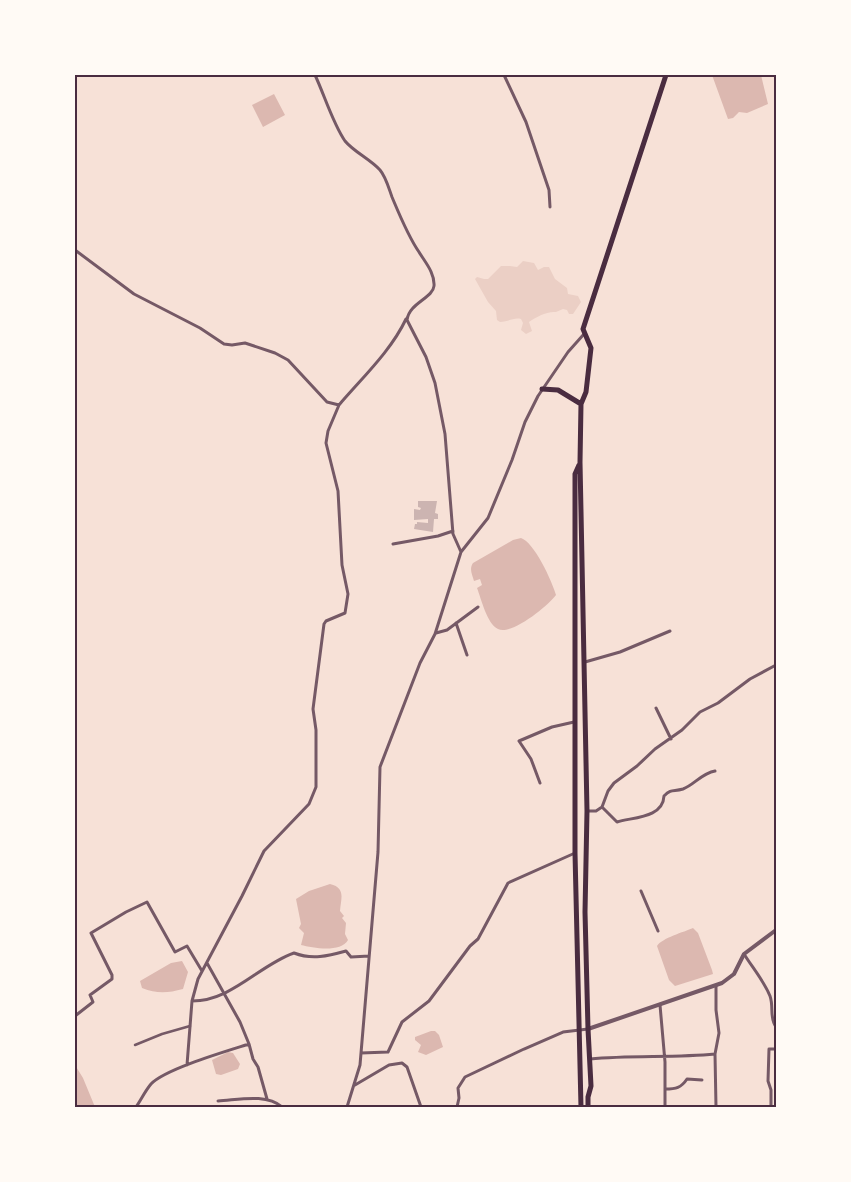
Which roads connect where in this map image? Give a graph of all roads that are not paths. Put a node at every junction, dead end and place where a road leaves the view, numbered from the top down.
1 (315, 75) edge
2 (504, 75) edge
3 (665, 75) edge
4 (653, 113) junction
5 (550, 207) dead end
6 (75, 250) edge
7 (407, 315) junction
8 (584, 334) junction
9 (542, 389) junction
10 (580, 404) junction
11 (339, 405) junction
12 (580, 462) junction
13 (453, 531) junction
14 (393, 544) dead end
15 (462, 552) junction
16 (478, 606) dead end
17 (456, 623) junction
18 (670, 631) dead end
19 (435, 634) junction
20 (467, 655) dead end
21 (585, 662) junction
22 (776, 666) edge
23 (656, 708) dead end
24 (575, 722) junction
25 (670, 739) junction
26 (715, 771) dead end
27 (540, 783) dead end
28 (602, 807) junction
29 (587, 811) junction
30 (575, 853) junction
31 (641, 891) dead end
32 (776, 930) edge
33 (658, 931) dead end
34 (744, 954) junction
35 (369, 956) junction
36 (207, 963) junction
37 (202, 971) junction
38 (716, 986) junction
39 (224, 993) junction
40 (192, 1001) junction
41 (660, 1005) junction
42 (75, 1016) edge
43 (190, 1026) junction
44 (776, 1027) edge
45 (588, 1029) junction
46 (579, 1030) junction
47 (249, 1044) junction
48 (135, 1045) dead end
49 (776, 1049) edge
50 (361, 1053) junction
51 (716, 1054) junction
52 (665, 1057) junction
53 (590, 1059) junction
54 (187, 1065) junction
55 (702, 1080) dead end
56 (354, 1085) junction
57 (666, 1089) junction
58 (267, 1099) junction
59 (218, 1101) dead end
60 (136, 1107) edge
61 (282, 1107) edge
62 (347, 1107) edge
63 (420, 1107) edge
64 (457, 1107) edge
65 (581, 1107) edge
66 (588, 1107) edge
67 (665, 1107) edge
68 (716, 1107) edge
69 (771, 1107) edge

1 - 7 street
2 - 5 street
3 - 4 highway
3 - 4 highway
4 - 8 highway
6 - 11 street
7 - 11 street
7 - 13 street
8 - 9 street
8 - 10 highway
9 - 10 highway
9 - 15 street
10 - 12 highway
11 - 36 street
12 - 21 highway
12 - 24 highway
13 - 14 street
13 - 15 street
15 - 19 street
16 - 17 street
17 - 19 street
17 - 20 street
18 - 21 street
19 - 35 street
21 - 29 highway
22 - 25 street
23 - 25 street
24 - 27 street
24 - 30 highway
25 - 28 street
26 - 28 street
28 - 29 street
29 - 45 highway
30 - 46 highway
30 - 50 street
31 - 33 street
32 - 34 street
34 - 38 street
34 - 44 street
35 - 39 street
35 - 50 street
36 - 37 street
36 - 39 street
37 - 40 street
37 - 42 street
38 - 41 street
38 - 51 street
39 - 40 street
39 - 47 street
40 - 43 street
41 - 45 street
41 - 52 street
43 - 48 street
43 - 54 street
45 - 46 street
45 - 53 highway
46 - 64 street
46 - 65 highway
47 - 54 street
47 - 58 street
49 - 69 street
50 - 56 street
51 - 52 street
51 - 68 street
52 - 53 street
52 - 57 street
53 - 66 highway
54 - 60 street
55 - 57 street
56 - 62 street
56 - 63 street
57 - 67 street
58 - 59 street
58 - 61 street

